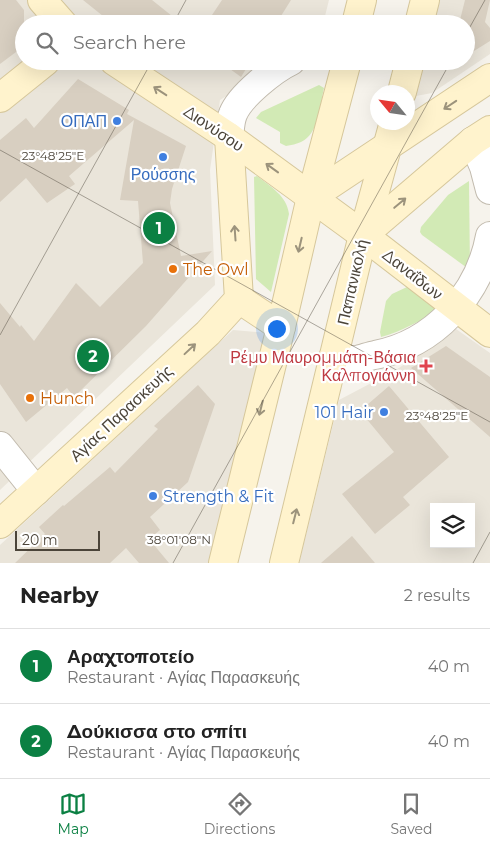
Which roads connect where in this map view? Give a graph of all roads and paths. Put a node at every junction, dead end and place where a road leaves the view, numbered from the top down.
1 (42, 0) edge
2 (425, 0) edge
3 (56, 15) edge
4 (421, 15) edge
5 (35, 70) edge
6 (128, 70) edge
7 (276, 70) edge
8 (345, 70) edge
9 (408, 70) edge
10 (490, 78) edge
11 (404, 85) edge
12 (0, 98) edge
13 (391, 135) edge
14 (482, 135) edge
15 (230, 138) junction
16 (490, 190) edge
17 (311, 197) junction
18 (363, 235) junction
19 (490, 236) edge
20 (239, 299) junction
21 (457, 308) junction
22 (282, 327) junction
23 (490, 333) edge
24 (334, 356) junction
25 (0, 446) edge
26 (36, 491) junction
27 (0, 524) edge
28 (223, 563) edge
29 (284, 563) edge

1 - 3 main road
2 - 4 main road
5 - 12 main road
15 -> 6 main road, Διονύσου
7 - 15 street
8 - 17 main road
9 - 11 main road
10 -> 13 main road
13 - 17 main road
13 - 18 main road, Παπανικολή
14 - 16 street
18 -> 14 main road
17 -> 15 main road, Διονύσου
20 -> 15 main road
17 - 18 main road, Δαναΐδων
17 -> 22 main road
18 - 21 main road, Δαναΐδων
18 - 24 main road, Παπανικολή
19 - 21 street
20 - 22 main road
26 -> 20 main road, Αγίας Παρασκευής
21 - 23 main road, Δαναΐδων
21 - 24 street
22 -> 28 main road
29 -> 24 main road, Παπανικολή
25 - 26 street
26 - 27 main road, Αγίας Παρασκευής

